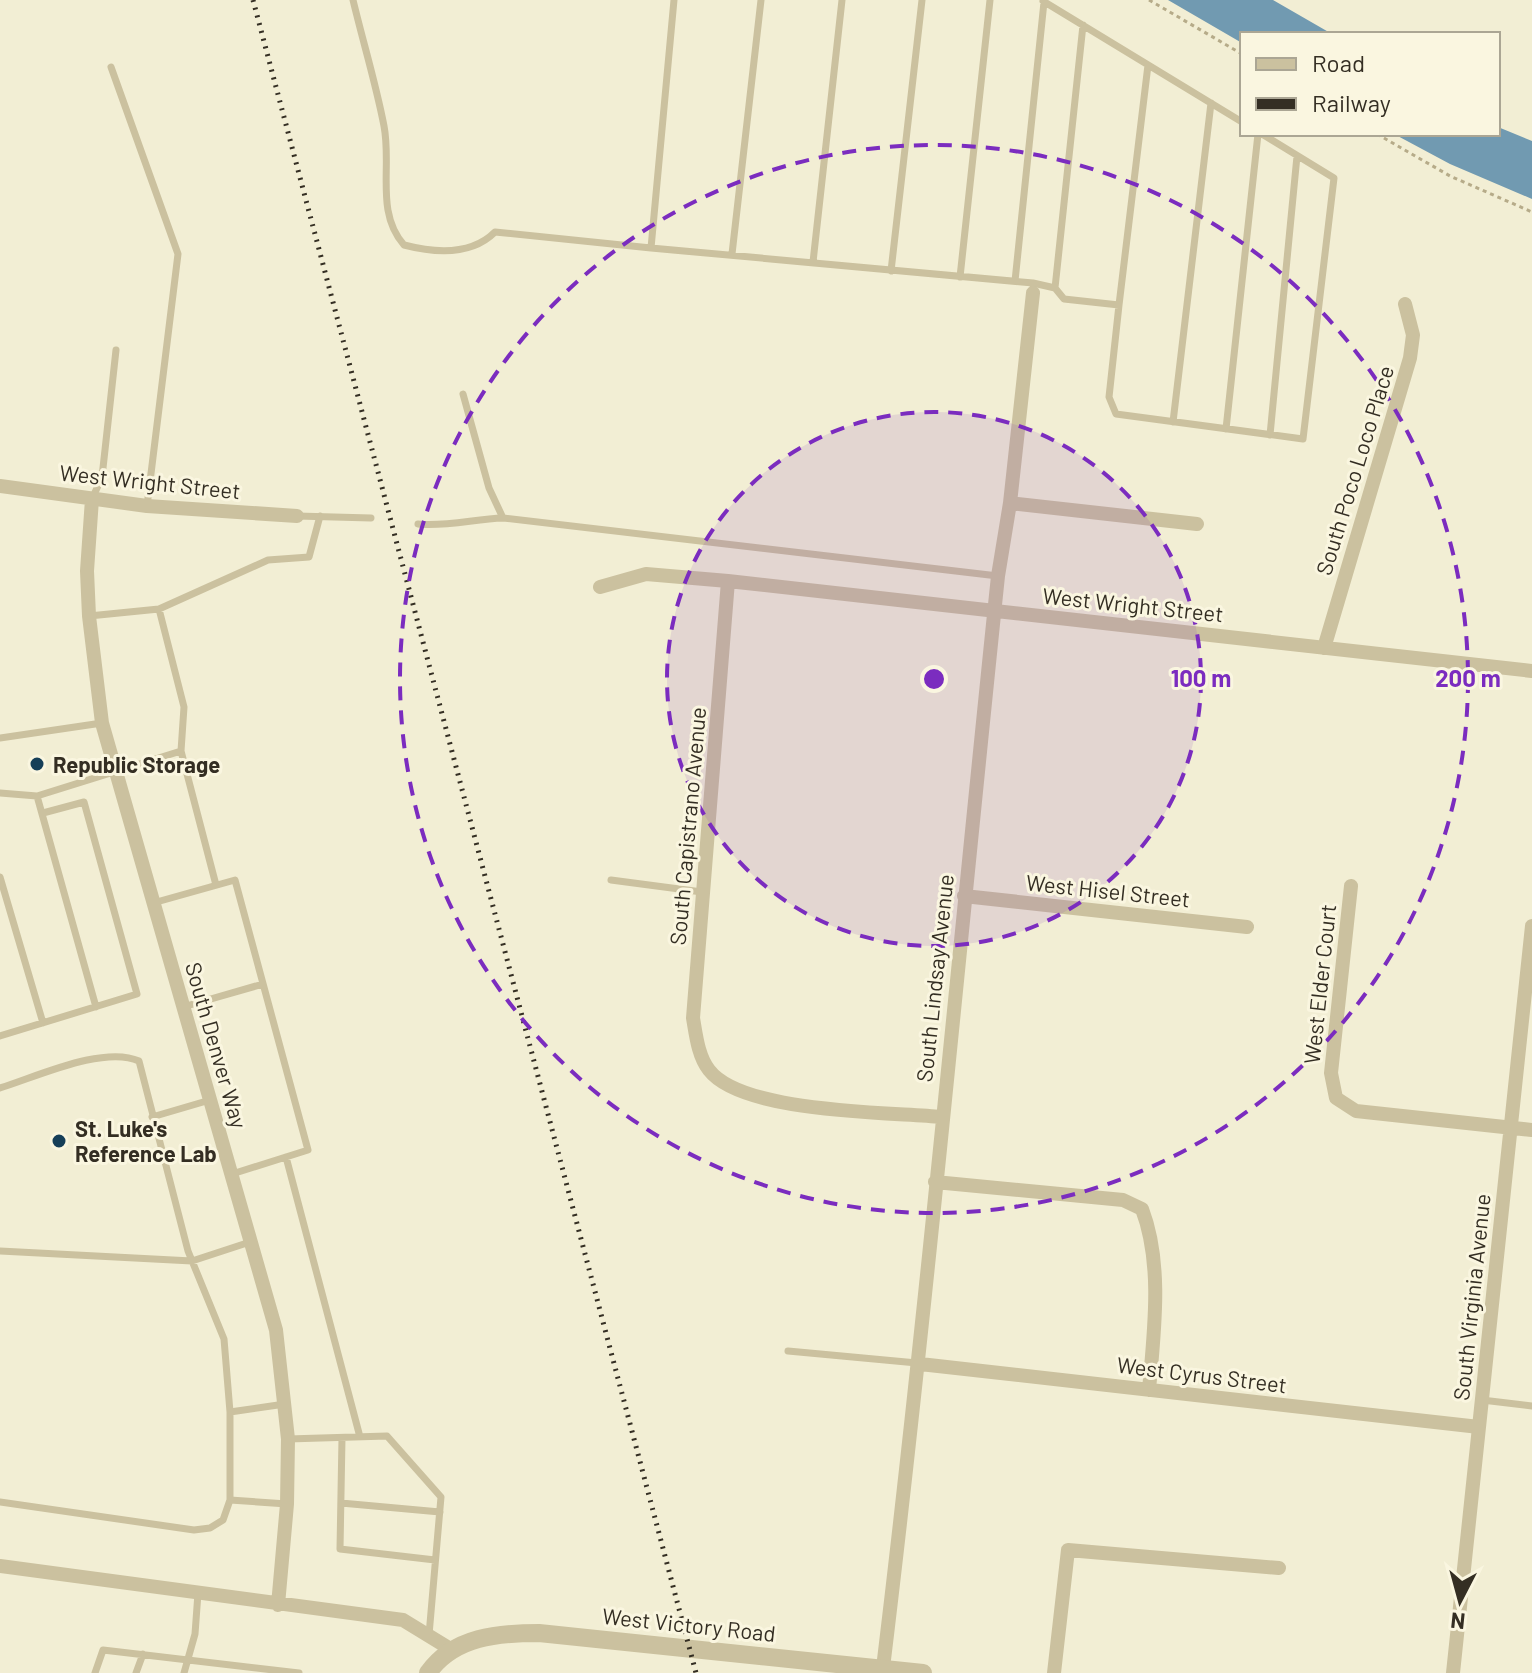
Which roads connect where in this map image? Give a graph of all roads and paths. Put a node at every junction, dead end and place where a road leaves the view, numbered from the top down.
1 (353, 0) edge
2 (674, 0) edge
3 (761, 0) edge
4 (842, 0) edge
5 (922, 0) edge
6 (990, 0) edge
7 (1149, 0) edge
8 (1042, 1) edge
9 (1083, 25) junction
10 (1240, 53) edge
11 (1148, 65) junction
12 (111, 67) dead end
13 (1211, 103) junction
14 (1240, 121) edge
15 (1260, 136) edge
16 (1263, 136) edge
17 (1380, 136) edge
18 (1297, 156) junction
19 (1532, 212) edge
20 (651, 248) junction
21 (732, 254) junction
22 (813, 262) junction
23 (891, 271) junction
24 (960, 277) junction
25 (1015, 281) junction
26 (1033, 288) junction
27 (1055, 288) junction
28 (1405, 304) dead end
29 (1119, 305) junction
30 (116, 350) dead end
31 (463, 394) dead end
32 (1173, 422) junction
33 (1226, 429) junction
34 (1270, 435) junction
35 (0, 486) edge
36 (92, 499) junction
37 (1010, 503) junction
38 (147, 506) junction
39 (297, 516) joint
40 (320, 516) junction
41 (371, 518) dead end
42 (503, 518) junction
43 (418, 524) dead end
44 (1197, 524) dead end
45 (998, 576) junction
46 (728, 581) junction
47 (600, 587) dead end
48 (159, 609) junction
49 (994, 611) junction
50 (89, 616) junction
51 (1324, 648) junction
52 (1532, 671) edge
53 (102, 723) junction
54 (0, 738) edge
55 (181, 751) junction
56 (113, 770) junction
57 (0, 793) edge
58 (37, 796) junction
59 (43, 813) junction
60 (0, 877) edge
61 (611, 880) dead end
62 (216, 885) junction
63 (1351, 886) dead end
64 (704, 892) junction
65 (964, 896) junction
66 (151, 904) junction
67 (1532, 926) edge
68 (1247, 927) dead end
69 (263, 984) junction
70 (96, 1007) junction
71 (183, 1007) junction
72 (43, 1023) junction
73 (0, 1036) edge
74 (0, 1088) edge
75 (210, 1100) junction
76 (152, 1117) junction
77 (941, 1117) junction
78 (1511, 1128) junction
79 (1532, 1130) edge
80 (286, 1157) junction
81 (232, 1174) junction
82 (935, 1182) junction
83 (252, 1242) junction
84 (0, 1251) edge
85 (192, 1261) junction
86 (788, 1351) dead end
87 (920, 1364) junction
88 (1149, 1390) junction
89 (1482, 1400) junction
90 (285, 1404) junction
91 (1532, 1406) edge
92 (230, 1412) junction
93 (1479, 1427) junction
94 (360, 1437) junction
95 (342, 1438) junction
96 (288, 1439) junction
97 (230, 1500) junction
98 (0, 1502) edge
99 (341, 1503) junction
100 (287, 1504) junction
101 (440, 1512) junction
102 (435, 1560) junction
103 (0, 1566) edge
104 (1279, 1568) dead end
105 (199, 1591) junction
106 (278, 1605) junction
107 (428, 1637) junction
108 (452, 1650) junction
109 (143, 1654) junction
110 (189, 1660) junction
111 (883, 1668) junction
112 (240, 1670) edge
113 (95, 1673) edge
114 (136, 1673) edge
115 (184, 1673) edge
116 (299, 1673) edge
117 (428, 1673) edge
118 (923, 1673) edge
119 (1054, 1673) edge
120 (1453, 1673) edge

1 - 20 lane
2 - 20 lane
3 - 21 lane
4 - 22 lane
5 - 23 lane
6 - 24 lane
7 - 10 path
8 - 9 lane
8 - 25 lane
9 - 11 lane
9 - 27 lane
11 - 13 lane
11 - 29 lane
12 - 38 lane
13 - 14 lane
13 - 32 lane
15 - 33 lane
16 - 18 lane
17 - 19 path
18 - 34 lane
18 - 34 lane
20 - 21 lane
21 - 22 lane
22 - 23 lane
23 - 24 lane
24 - 25 lane
25 - 26 lane
26 - 27 lane
26 - 37 street, South Lindsay Avenue
27 - 29 lane
28 - 51 street, South Poco Loco Place
29 - 32 lane
30 - 36 lane
31 - 42 lane
32 - 33 lane
33 - 34 lane
35 - 36 street, West Wright Street
36 - 38 street, West Wright Street
36 - 50 street, South Denver Way
37 - 44 street
37 - 45 street, South Lindsay Avenue
38 - 39 street, West Wright Street
39 - 40 lane
40 - 41 lane
40 - 48 lane
42 - 43 lane
42 - 45 lane
45 - 49 street, South Lindsay Avenue
46 - 47 street, West Wright Street
46 - 49 street, West Wright Street
46 - 64 street, South Capistrano Avenue
48 - 50 lane
48 - 55 lane
49 - 51 street, West Wright Street
49 - 65 street, South Lindsay Avenue
50 - 53 street, South Denver Way
51 - 52 street, West Wright Street
53 - 54 lane
53 - 56 street, South Denver Way
55 - 56 lane
55 - 62 lane
56 - 58 lane
56 - 66 street, South Denver Way
57 - 58 lane
58 - 59 lane
59 - 70 lane
59 - 70 lane
60 - 72 lane
61 - 64 lane
62 - 66 lane
62 - 69 lane
63 - 78 street, West Elder Court
64 - 77 street, South Capistrano Avenue
65 - 68 street, West Hisel Street
65 - 77 street, South Lindsay Avenue
66 - 71 street, South Denver Way
67 - 78 street, South Virginia Avenue
69 - 71 lane
69 - 80 lane
70 - 72 lane
71 - 75 street, South Denver Way
72 - 73 lane
74 - 76 lane
75 - 76 lane
75 - 81 street, South Denver Way
76 - 85 lane
77 - 82 street, South Lindsay Avenue
78 - 79 street, West Elder Court
78 - 89 street, South Virginia Avenue
80 - 81 lane
80 - 94 lane
81 - 83 street, South Denver Way
82 - 87 street, South Lindsay Avenue
82 - 88 street
83 - 85 lane
83 - 90 street, South Denver Way
84 - 85 lane
85 - 92 lane
86 - 87 lane
87 - 88 street, West Cyrus Street
87 - 111 street, South Lindsay Avenue
88 - 93 street, West Cyrus Street
89 - 91 lane
89 - 93 street, South Virginia Avenue
90 - 92 lane
90 - 96 street, South Denver Way
92 - 97 lane
93 - 120 street, South Virginia Avenue
94 - 95 lane
94 - 101 lane
95 - 96 lane
95 - 99 lane
96 - 100 street, South Denver Way
97 - 98 lane
97 - 100 lane
99 - 101 lane
99 - 102 lane
100 - 106 street, South Denver Way
101 - 102 lane
102 - 107 lane
103 - 105 street
104 - 119 street
105 - 106 street
105 - 110 lane
106 - 107 street
107 - 108 street
108 - 111 street, West Victory Road
108 - 117 street, West Victory Road
109 - 110 lane
109 - 113 lane
109 - 114 lane
110 - 112 lane
110 - 115 lane
111 - 118 street, West Victory Road
112 - 116 lane

